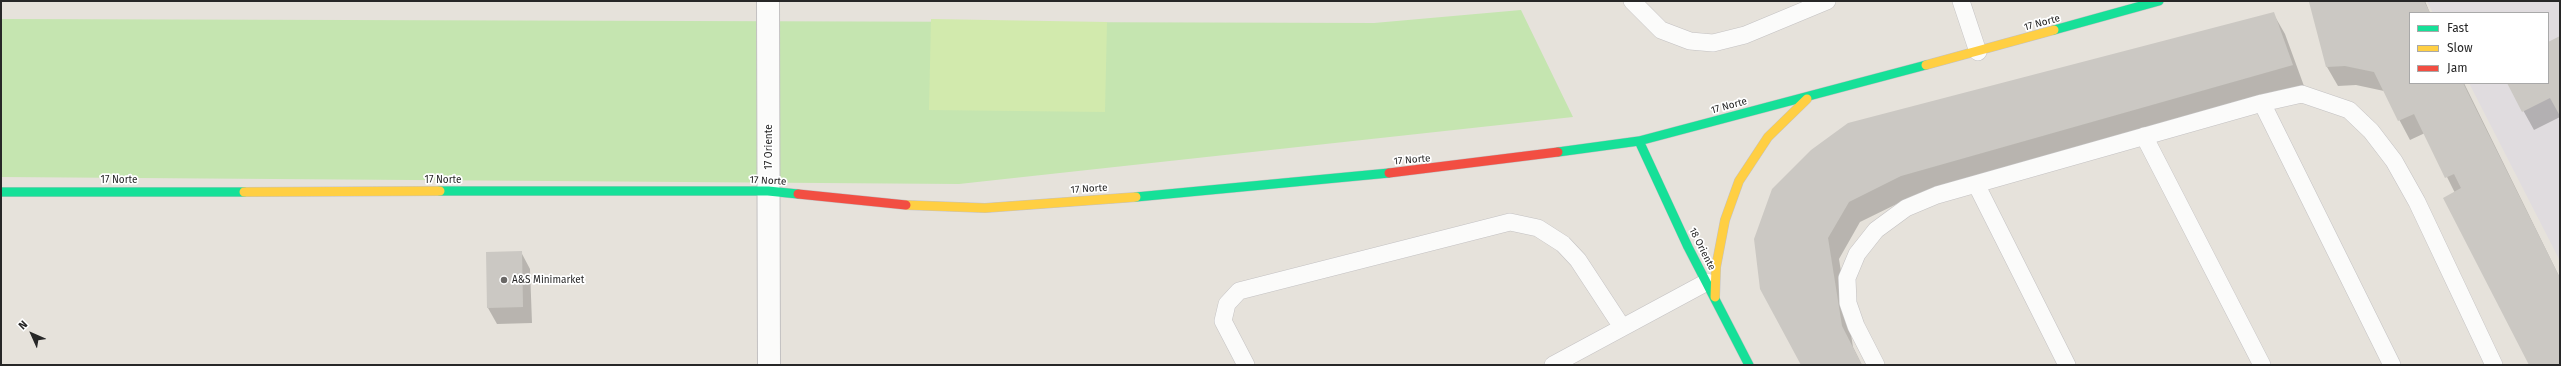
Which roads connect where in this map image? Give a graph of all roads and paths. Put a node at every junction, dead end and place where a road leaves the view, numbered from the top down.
1 (768, 1) edge
2 (1632, 1) edge
3 (1826, 1) edge
4 (1961, 1) edge
5 (2159, 1) edge
6 (1978, 52) junction
7 (1808, 98) junction
8 (2262, 103) junction
9 (2144, 136) junction
10 (1638, 141) junction
11 (1976, 184) junction
12 (768, 191) junction
13 (1, 192) edge
14 (1707, 282) junction
15 (1715, 296) junction
16 (1622, 327) junction
17 (769, 365) edge
18 (1246, 365) edge
19 (1553, 365) edge
20 (1750, 365) edge
21 (1876, 365) edge
22 (2067, 365) edge
23 (2262, 365) edge
24 (2392, 365) edge
25 (2494, 365) edge

1 - 12 street, 17 Oriente
2 - 3 lane
4 - 6 lane
5 - 6 street, 17 Norte
6 - 7 street, 17 Norte
7 - 10 street, 17 Norte
7 - 15 street
8 - 9 lane
8 - 24 lane
8 - 25 lane
9 - 11 lane
9 - 23 lane
10 - 12 street, 17 Norte
10 - 14 street, 18 Oriente
11 - 21 lane
11 - 22 lane
12 - 13 street, 17 Norte
12 - 17 street, 17 Oriente
14 - 15 street, 18 Oriente
14 - 16 lane
15 - 20 street, 18 Oriente
16 - 18 lane
16 - 19 lane

